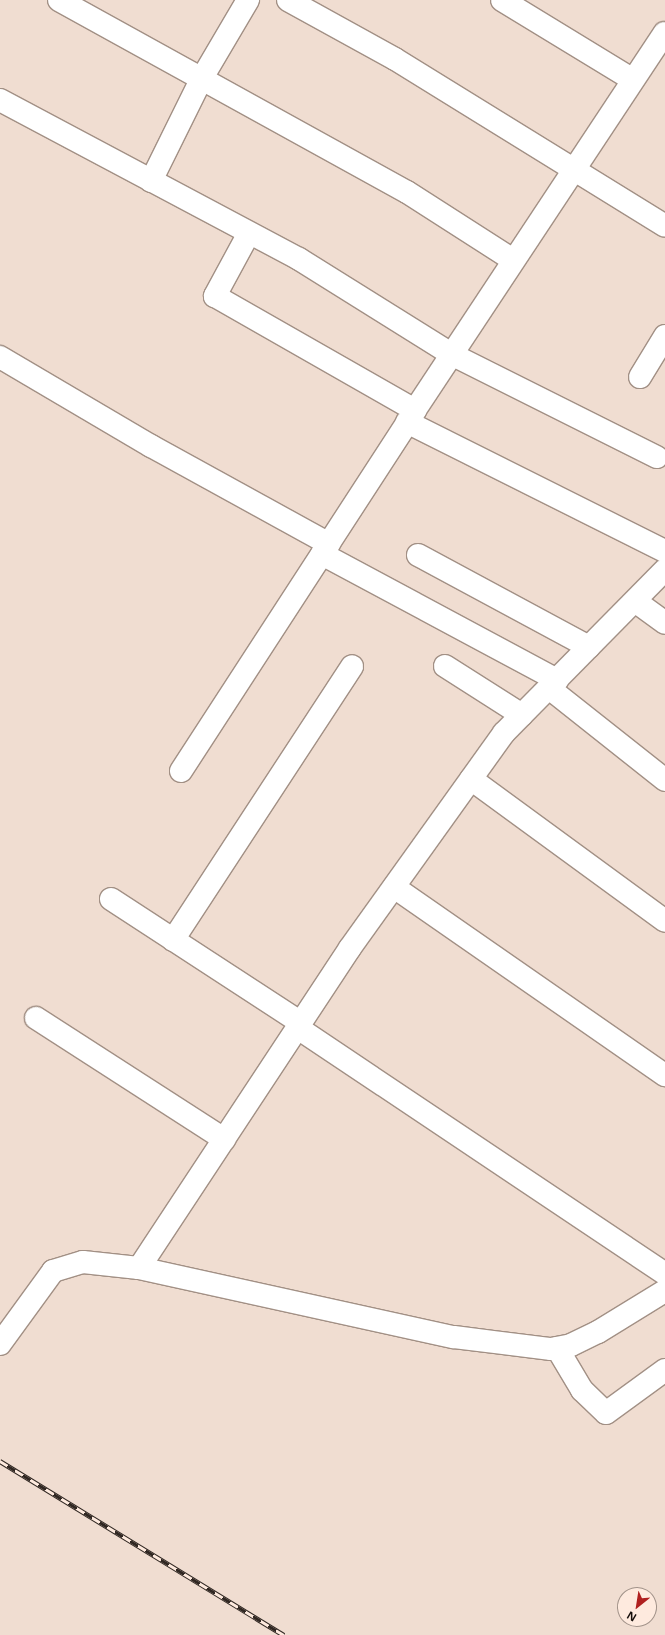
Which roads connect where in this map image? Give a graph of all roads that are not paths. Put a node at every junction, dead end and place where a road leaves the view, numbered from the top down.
1 (59, 0) edge
2 (248, 0) edge
3 (288, 0) edge
4 (502, 0) edge
5 (665, 33) edge
6 (202, 78) junction
7 (633, 80) junction
8 (0, 100) edge
9 (573, 170) junction
10 (151, 181) junction
11 (665, 226) edge
12 (249, 233) junction
13 (513, 260) junction
14 (665, 336) edge
15 (451, 354) junction
16 (0, 357) edge
17 (640, 377) dead end
18 (411, 416) junction
19 (657, 457) dead end
20 (325, 548) junction
21 (665, 551) edge
22 (418, 555) dead end
23 (665, 570) edge
24 (635, 601) junction
25 (665, 623) edge
26 (589, 647) junction
27 (352, 666) dead end
28 (445, 666) dead end
29 (553, 684) junction
30 (522, 715) junction
31 (181, 771) dead end
32 (471, 779) junction
33 (665, 780) edge
34 (394, 887) junction
35 (111, 899) dead end
36 (665, 921) edge
37 (173, 940) junction
38 (36, 1018) dead end
39 (299, 1026) junction
40 (665, 1074) edge
41 (224, 1139) junction
42 (139, 1268) junction
43 (665, 1274) edge
44 (665, 1291) edge
45 (0, 1344) edge
46 (557, 1348) junction
47 (665, 1370) edge

1 - 6 street
2 - 6 street
3 - 9 street
4 - 7 street
5 - 7 street
6 - 10 street
6 - 13 street
7 - 9 street
8 - 10 street
9 - 11 street
9 - 13 street
10 - 12 street
12 - 15 street
12 - 18 street
13 - 15 street
14 - 17 street
15 - 18 street
15 - 19 street
16 - 20 street
18 - 20 street
18 - 21 street
20 - 29 street
20 - 31 street
22 - 26 street
23 - 24 street
24 - 25 street
24 - 26 street
26 - 29 street
27 - 37 street
28 - 30 street
29 - 30 street
29 - 33 street
30 - 32 street
32 - 34 street
32 - 36 street
34 - 39 street
34 - 40 street
35 - 37 street
37 - 39 street
38 - 41 street
39 - 41 street
39 - 43 street
41 - 42 street
42 - 45 street
42 - 46 street
44 - 46 street
46 - 47 street

